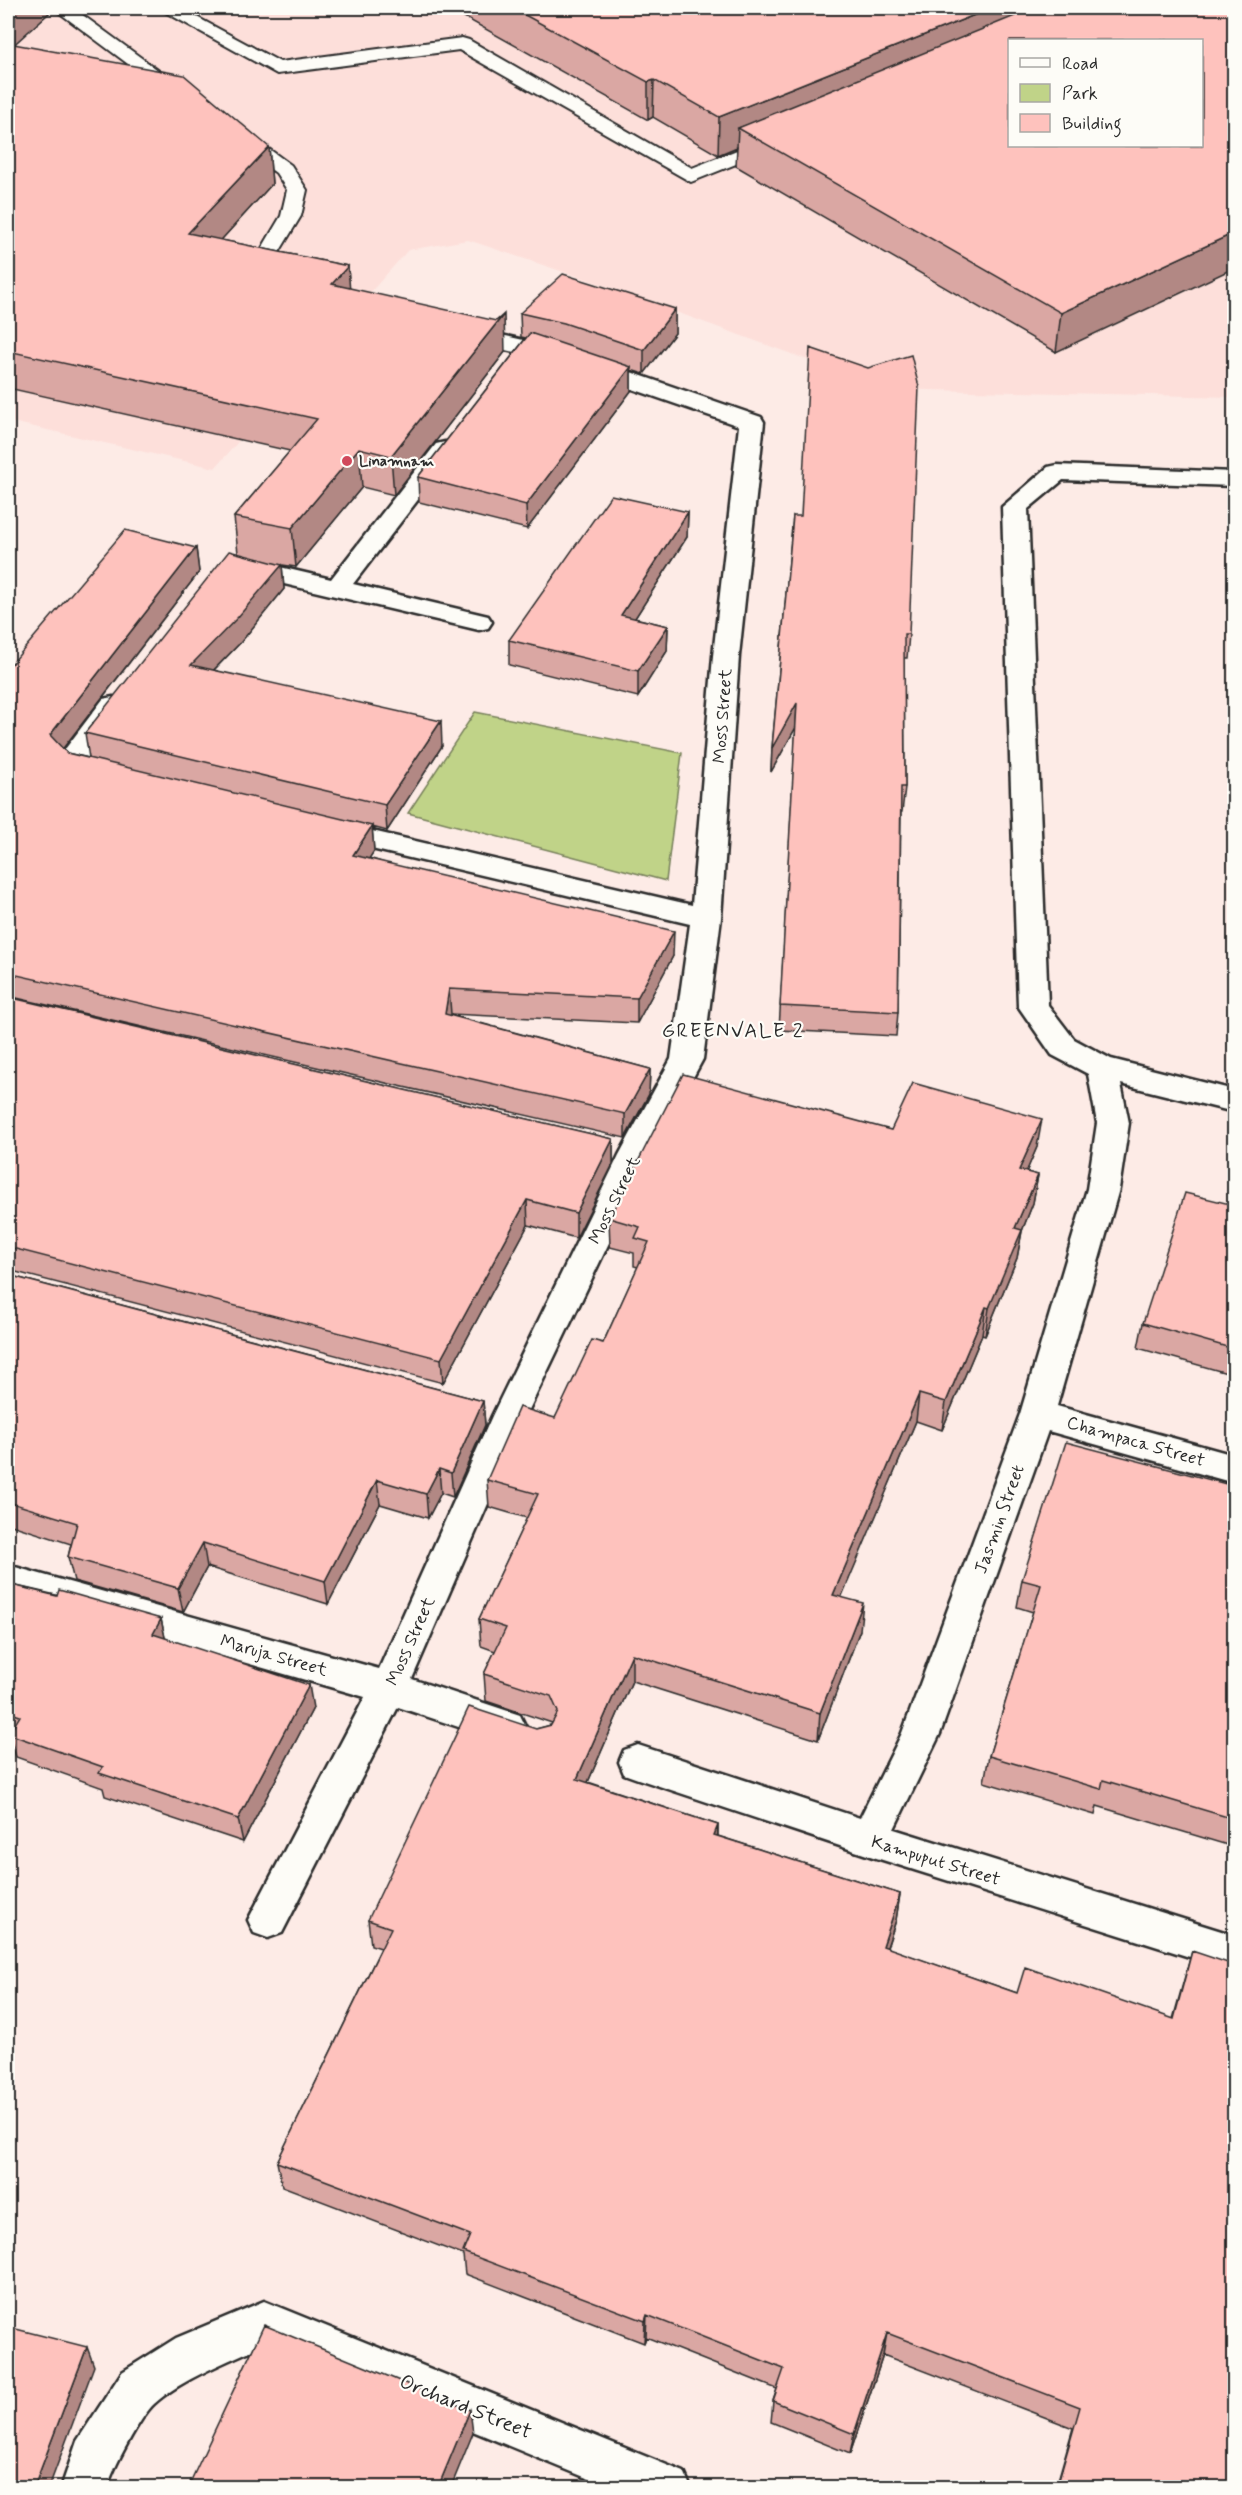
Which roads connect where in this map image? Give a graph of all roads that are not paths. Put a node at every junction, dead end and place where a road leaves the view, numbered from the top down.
1 (62, 8) edge
2 (167, 8) edge
3 (197, 106) edge
4 (217, 120) edge
5 (790, 135) edge
6 (262, 266) edge
7 (444, 329) edge
8 (459, 431) edge
9 (1234, 479) edge
10 (214, 574) edge
11 (338, 587) junction
12 (479, 622) dead end
13 (130, 683) edge
14 (130, 782) edge
15 (304, 824) edge
16 (706, 918) junction
17 (1102, 1068) junction
18 (1234, 1101) edge
19 (475, 1407) edge
20 (1037, 1414) junction
21 (509, 1416) junction
22 (1234, 1469) edge
23 (8, 1580) edge
24 (389, 1688) junction
25 (538, 1737) edge
26 (638, 1762) dead end
27 (870, 1839) junction
28 (268, 1920) dead end
29 (1234, 1953) edge
30 (84, 2487) edge
31 (668, 2487) edge

1 - 3 lane
2 - 5 lane
4 - 6 lane
7 - 16 street, Moss Street
8 - 11 street
9 - 17 street
10 - 11 street
11 - 12 street
13 - 14 street
15 - 16 street
16 - 21 street, Moss Street
17 - 18 street
17 - 20 street, Jasmin Street
19 - 21 street
20 - 22 street, Champaca Street
20 - 27 street, Jasmin Street
21 - 24 street, Moss Street
23 - 24 street, Maruja Street
24 - 25 street, Maruja Street
24 - 28 street, Moss Street
26 - 27 street, Kampuput Street
27 - 29 street, Kampuput Street
30 - 31 street, Orchard Street

